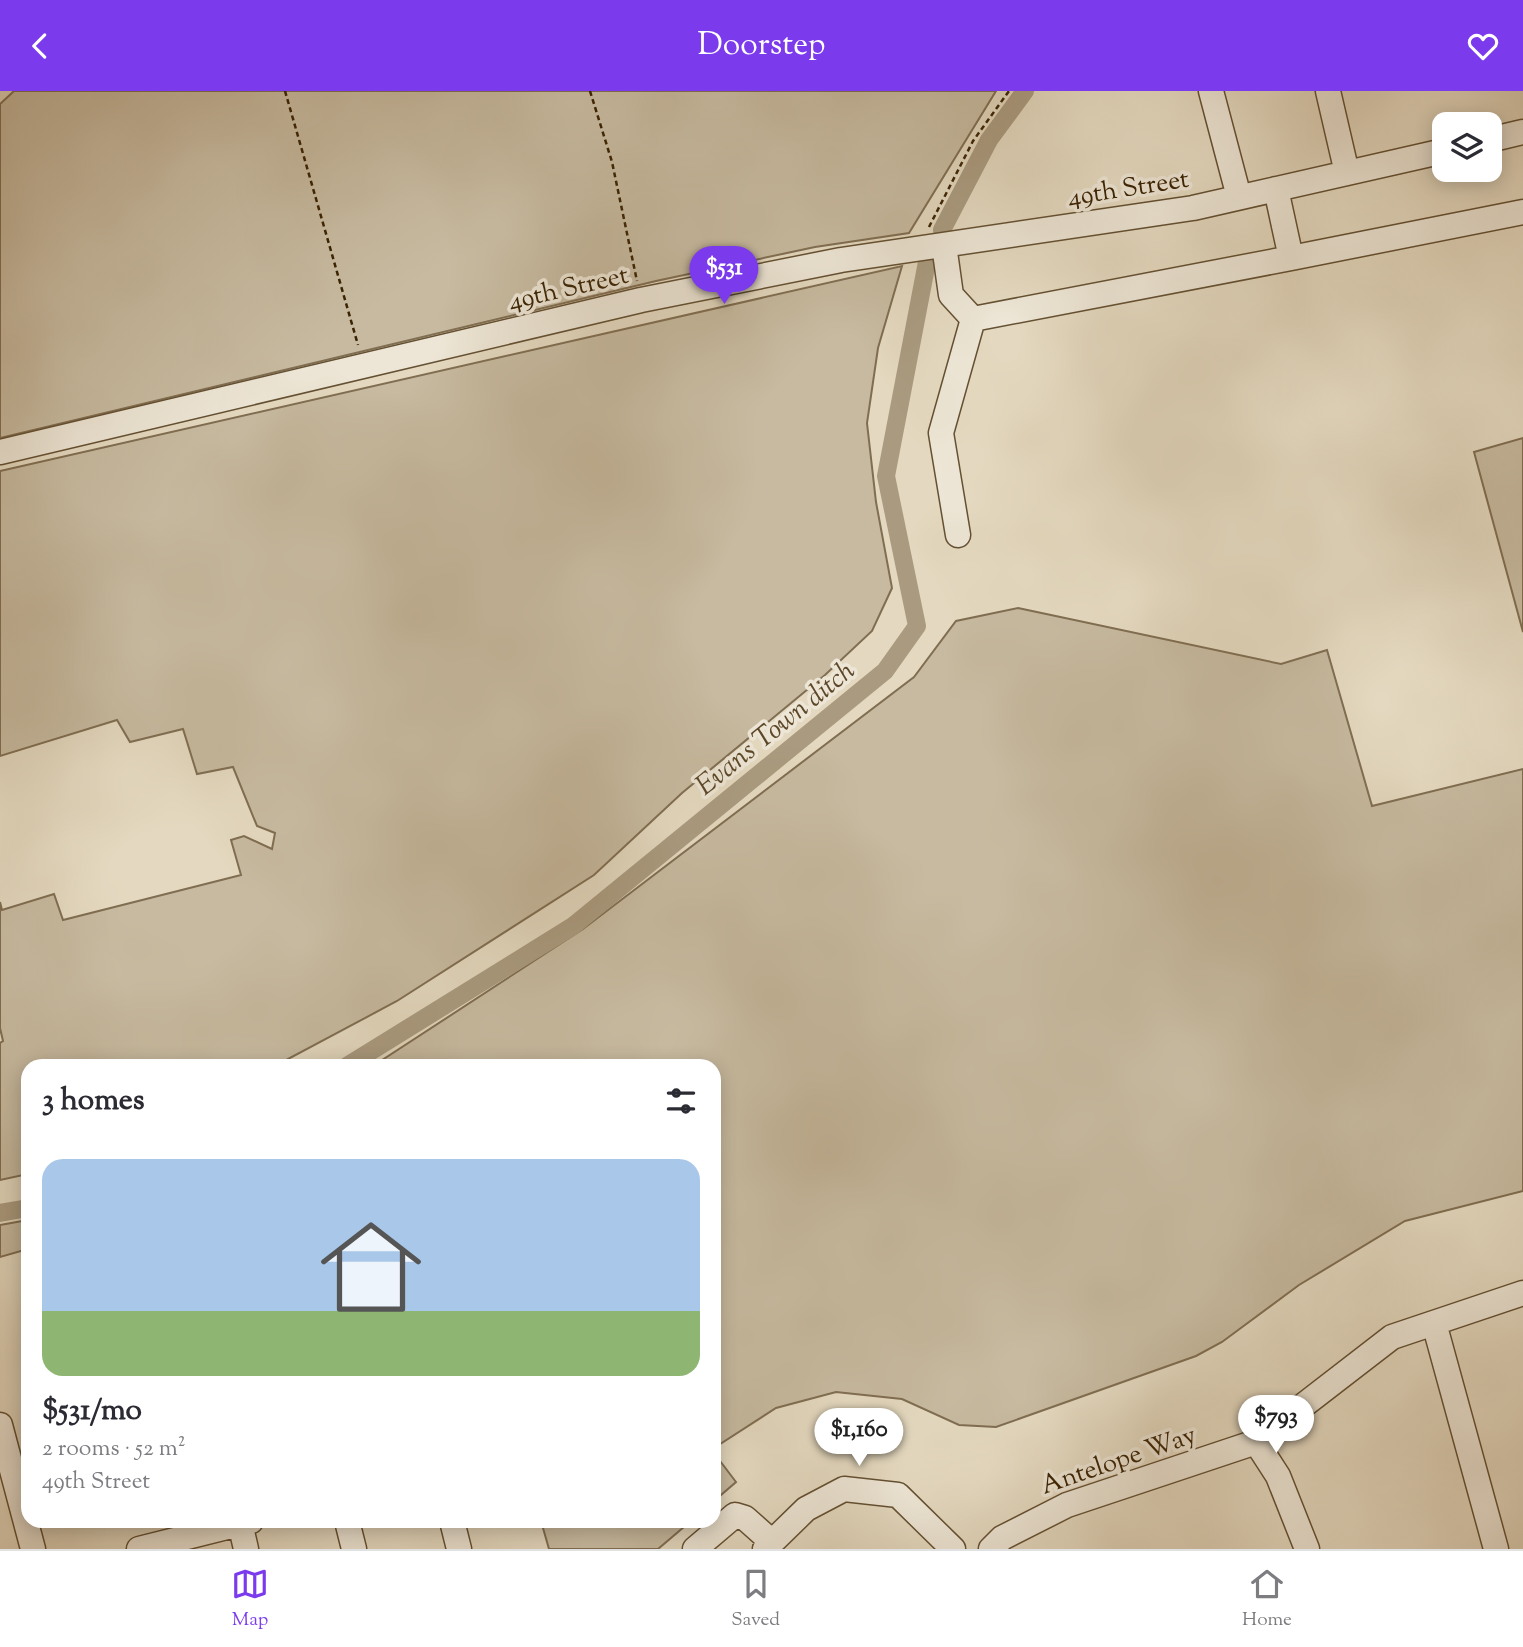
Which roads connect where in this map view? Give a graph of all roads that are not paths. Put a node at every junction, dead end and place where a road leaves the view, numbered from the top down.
1 (1211, 91) edge
2 (1328, 91) edge
3 (1523, 132) edge
4 (1502, 137) edge
5 (1432, 154) edge
6 (1347, 173) junction
7 (1276, 189) junction
8 (1239, 197) junction
9 (1523, 212) edge
10 (944, 245) junction
11 (1291, 258) junction
12 (973, 319) junction
13 (0, 452) edge
14 (958, 535) dead end
15 (1523, 1293) edge
16 (1434, 1323) junction
17 (0, 1425) edge
18 (1256, 1442) junction
19 (7, 1477) edge
20 (21, 1516) edge
21 (721, 1526) edge
22 (25, 1528) edge
23 (222, 1528) edge
24 (245, 1528) edge
25 (348, 1528) edge
26 (454, 1528) edge
27 (719, 1528) edge
28 (769, 1546) edge
29 (33, 1549) edge
30 (141, 1549) edge
31 (246, 1549) edge
32 (354, 1549) edge
33 (459, 1549) edge
34 (695, 1549) edge
35 (953, 1549) edge
36 (991, 1549) edge
37 (1307, 1549) edge
38 (1496, 1549) edge

1 - 8 street
2 - 6 street
3 - 4 street
5 - 6 street, 49th Street
6 - 7 street, 49th Street
7 - 8 street, 49th Street
7 - 11 street
8 - 10 street, 49th Street
9 - 11 street
10 - 12 street
10 - 13 street, 49th Street
11 - 12 street
12 - 14 street
15 - 16 street, Antelope Way
16 - 18 street, Antelope Way
16 - 38 street
17 - 19 street
18 - 36 street, Antelope Way
18 - 37 street
19 - 20 street
21 - 28 street
22 - 29 street
23 - 30 street
24 - 31 street
25 - 32 street
26 - 33 street
27 - 34 street
28 - 35 street

